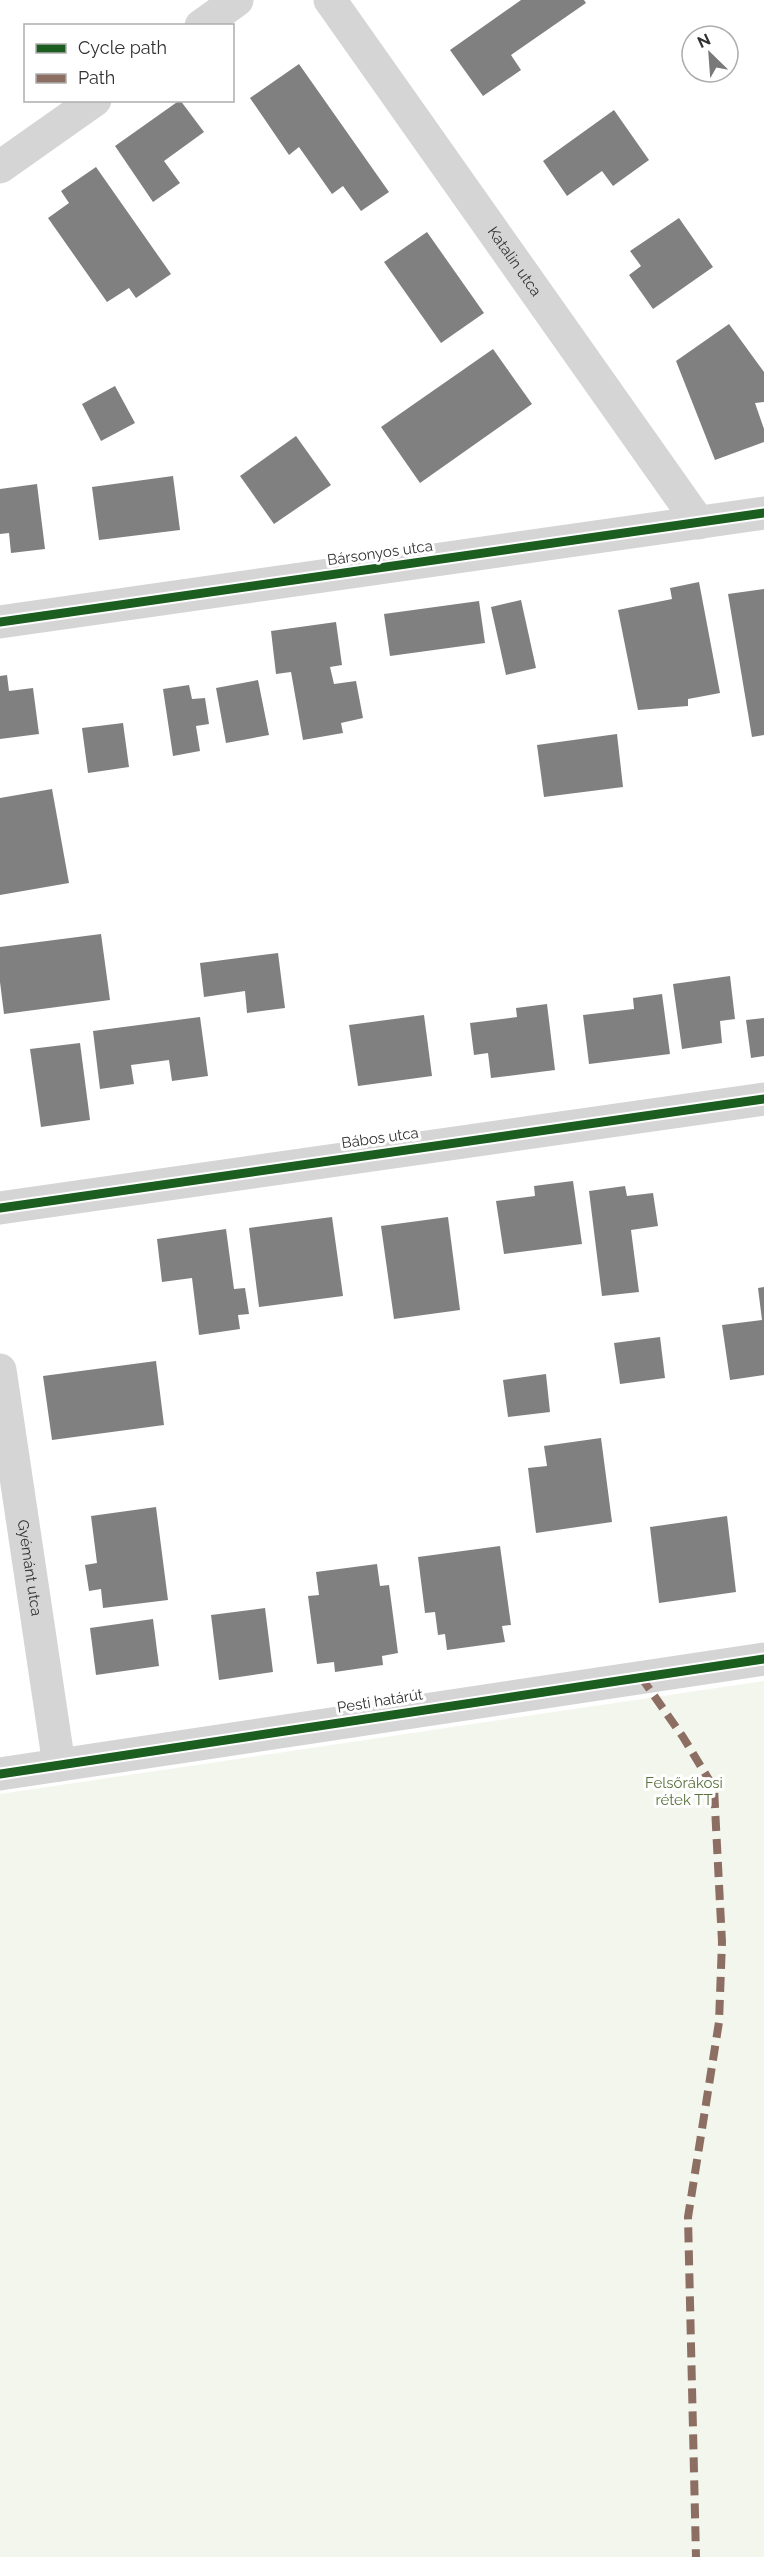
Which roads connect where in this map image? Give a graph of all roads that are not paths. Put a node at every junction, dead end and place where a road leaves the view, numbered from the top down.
1 (237, 0) edge
2 (330, 0) edge
3 (204, 24) edge
4 (92, 102) edge
5 (0, 167) edge
6 (764, 513) edge
7 (699, 523) junction
8 (0, 622) edge
9 (764, 1099) edge
10 (0, 1208) edge
11 (0, 1370) edge
12 (764, 1659) edge
13 (59, 1765) junction
14 (0, 1774) edge

1 - 3 street
2 - 7 street, Katalin utca
4 - 5 street
6 - 7 street, Bársonyos utca
7 - 8 street, Bársonyos utca
9 - 10 street, Bábos utca
11 - 13 street, Gyémánt utca
12 - 13 street, Pesti határút
13 - 14 street, Pesti határút

